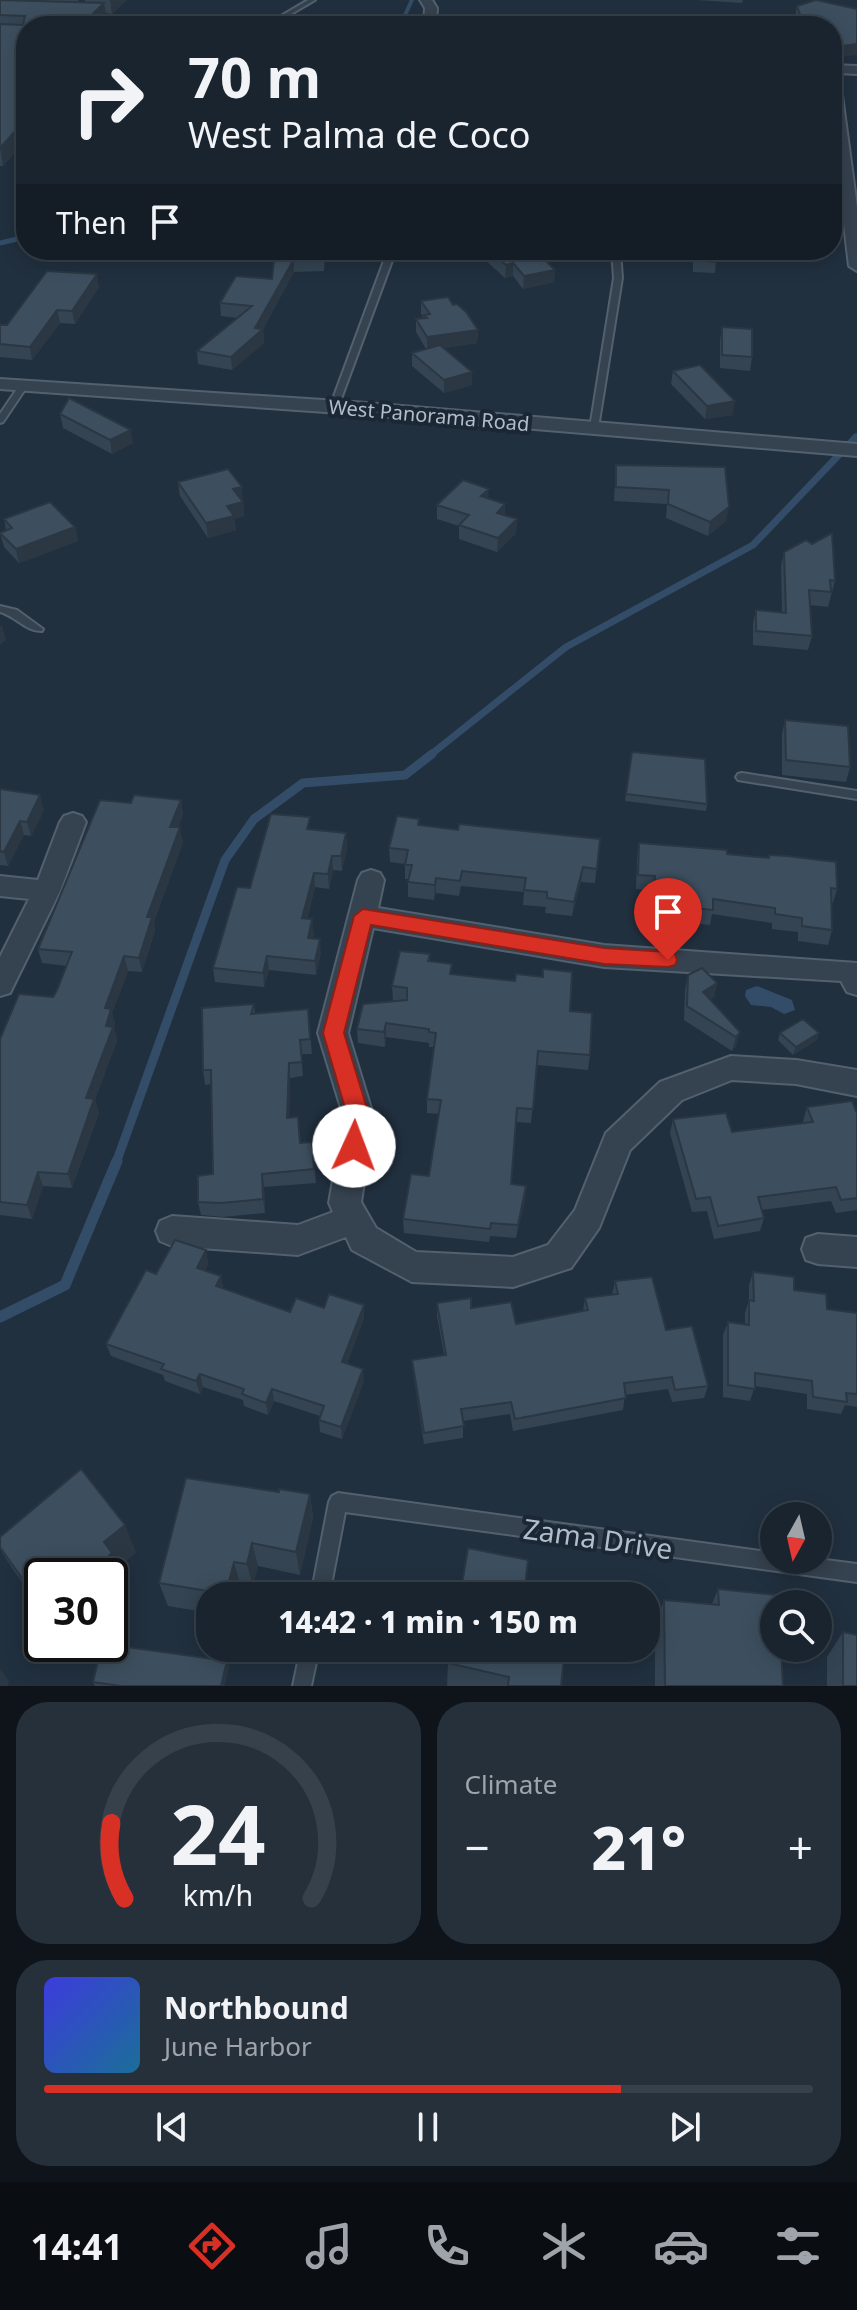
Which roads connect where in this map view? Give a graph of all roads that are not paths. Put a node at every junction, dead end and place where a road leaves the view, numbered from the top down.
1 (312, 0) edge
2 (284, 16) dead end
3 (842, 183) edge
4 (388, 260) edge
5 (617, 260) edge
6 (857, 260) edge
7 (0, 384) edge
8 (24, 385) junction
9 (334, 407) junction
10 (0, 420) edge
11 (594, 428) junction
12 (857, 450) edge
13 (0, 609) edge
14 (38, 629) dead end
15 (742, 777) dead end
16 (857, 795) edge
17 (73, 822) dead end
18 (371, 880) dead end
19 (0, 886) edge
20 (47, 891) junction
21 (363, 916) junction
22 (857, 984) edge
23 (0, 985) edge
24 (857, 1083) edge
25 (354, 1219) junction
26 (172, 1231) dead end
27 (818, 1249) dead end
28 (857, 1252) edge
29 (857, 1573) edge
30 (323, 1582) edge
31 (307, 1662) edge
32 (302, 1686) edge

1 - 2 lane
3 - 6 street
4 - 9 lane
5 - 11 lane
7 - 8 street, West Panorama Road
8 - 9 street, West Panorama Road
8 - 10 lane
9 - 11 street, West Panorama Road
11 - 12 street, West Panorama Road
13 - 14 lane
15 - 16 lane
17 - 20 street
18 - 21 street
19 - 20 street
20 - 23 street
21 - 22 street
21 - 25 street
24 - 25 street
25 - 26 street
27 - 28 street
29 - 30 lane, Zama Drive
31 - 32 lane

